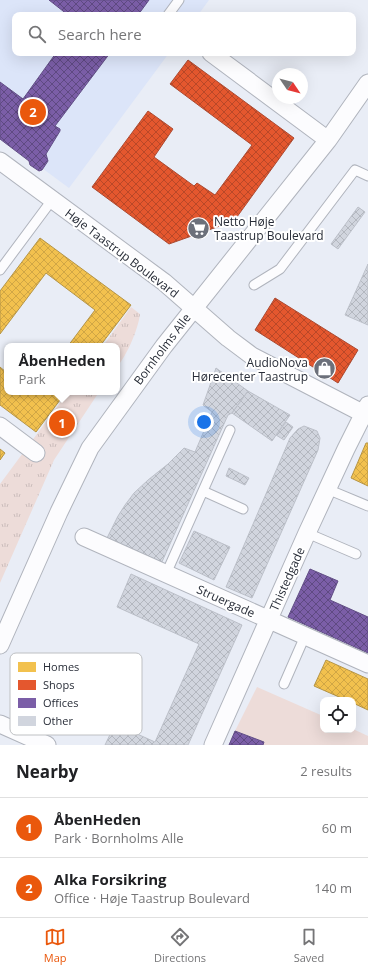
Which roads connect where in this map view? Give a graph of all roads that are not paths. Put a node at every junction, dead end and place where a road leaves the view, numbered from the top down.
1 (179, 0) edge
2 (170, 12) edge
3 (215, 56) edge
4 (368, 83) edge
5 (328, 140) junction
6 (0, 161) edge
7 (368, 176) edge
8 (52, 200) junction
9 (0, 270) edge
10 (254, 285) dead end
11 (193, 308) junction
12 (366, 411) edge
13 (0, 426) edge
14 (230, 430) dead end
15 (36, 453) dead end
16 (328, 489) junction
17 (203, 491) junction
18 (368, 506) edge
19 (243, 509) dead end
20 (307, 533) junction
21 (84, 537) dead end
22 (356, 554) dead end
23 (166, 574) junction
24 (269, 620) junction
25 (305, 636) junction
26 (0, 645) edge
27 (368, 664) edge
28 (284, 684) dead end
29 (0, 724) edge
30 (10, 728) edge
31 (25, 735) edge
32 (47, 745) edge
33 (213, 745) edge

1 - 2 lane
3 - 5 street
4 - 5 street, Bornholms Alle
5 - 11 street, Bornholms Alle
6 - 8 street, Høje Taastrup Boulevard
7 - 10 lane
8 - 9 lane
8 - 11 street, Høje Taastrup Boulevard
11 - 12 street, Høje Taastrup Boulevard
11 - 26 street, Bornholms Alle
12 - 16 street, Thistedgade
13 - 15 street
14 - 17 lane
16 - 18 lane
16 - 20 street, Thistedgade
17 - 19 lane
17 - 23 lane
20 - 22 lane
20 - 24 street, Thistedgade
21 - 23 street, Struergade
23 - 24 street, Struergade
24 - 25 street, Struergade
24 - 33 street, Thistedgade
25 - 27 street, Struergade
25 - 28 lane
29 - 30 street
31 - 32 street

